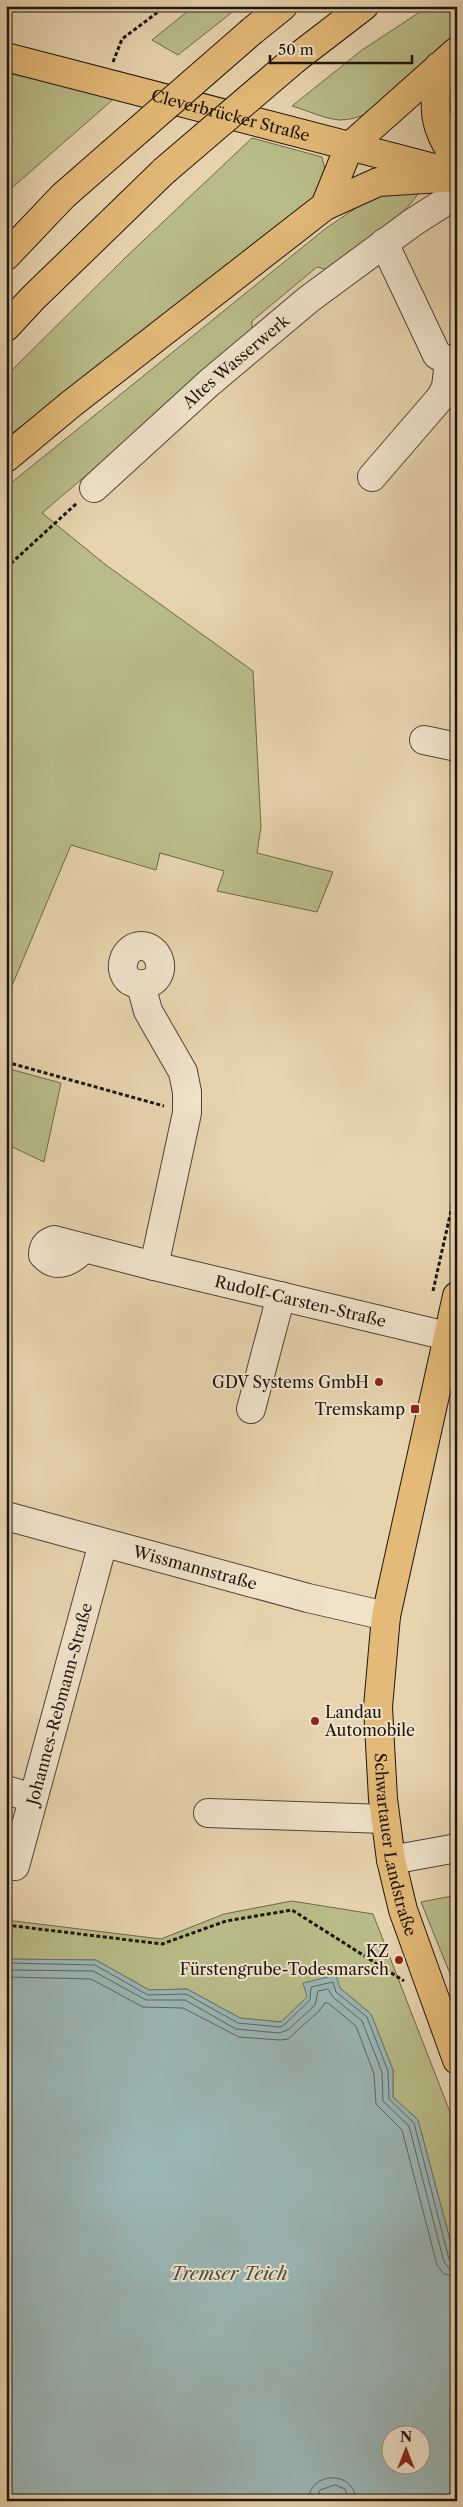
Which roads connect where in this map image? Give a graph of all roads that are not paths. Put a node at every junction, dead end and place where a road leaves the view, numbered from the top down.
1 (283, 6) edge
2 (364, 6) edge
3 (6, 57) edge
4 (448, 58) edge
5 (349, 146) junction
6 (457, 161) edge
7 (457, 175) edge
8 (457, 194) edge
9 (63, 196) junction
10 (325, 206) junction
11 (6, 234) edge
12 (384, 243) junction
13 (6, 256) edge
14 (6, 326) edge
15 (453, 360) edge
16 (6, 458) edge
17 (372, 477) dead end
18 (94, 488) road end
19 (424, 740) dead end
20 (457, 747) edge
21 (141, 985) dead end
22 (86, 1248) dead end
23 (154, 1266) junction
24 (281, 1296) junction
25 (457, 1296) edge
26 (447, 1336) junction
27 (251, 1409) dead end
28 (6, 1516) edge
29 (103, 1543) junction
30 (386, 1616) junction
31 (6, 1790) edge
32 (33, 1798) junction
33 (208, 1813) dead end
34 (385, 1819) junction
35 (457, 1848) edge
36 (391, 1860) junction
37 (15, 1866) dead end
38 (457, 2060) edge

1 - 9 main road, bridge
2 - 14 main road, bridge
3 - 5 main road, Cleverbrücker Straße
4 - 5 main road
4 - 6 main road
5 - 7 main road, Cleverbrücker Straße
5 - 10 main road
7 - 10 main road
8 - 12 street, Altes Wasserwerk
9 - 11 main road
9 - 13 main road
10 - 16 main road
12 - 15 street
12 - 18 street, Altes Wasserwerk
15 - 17 street
19 - 20 street
21 - 23 street
22 - 23 street, Rudolf-Carsten-Straße
23 - 24 street, Rudolf-Carsten-Straße
24 - 26 street, Rudolf-Carsten-Straße
24 - 27 street
25 - 26 main road
26 - 30 main road, Schwartauer Landstraße
28 - 29 street, Wissmannstraße
29 - 30 street, Wissmannstraße
29 - 32 street, Johannes-Rebmann-Straße
30 - 34 main road, Schwartauer Landstraße
31 - 32 street
32 - 37 street, Johannes-Rebmann-Straße
33 - 34 street
34 - 36 main road, Schwartauer Landstraße
35 - 36 street
36 - 38 main road, Schwartauer Landstraße

